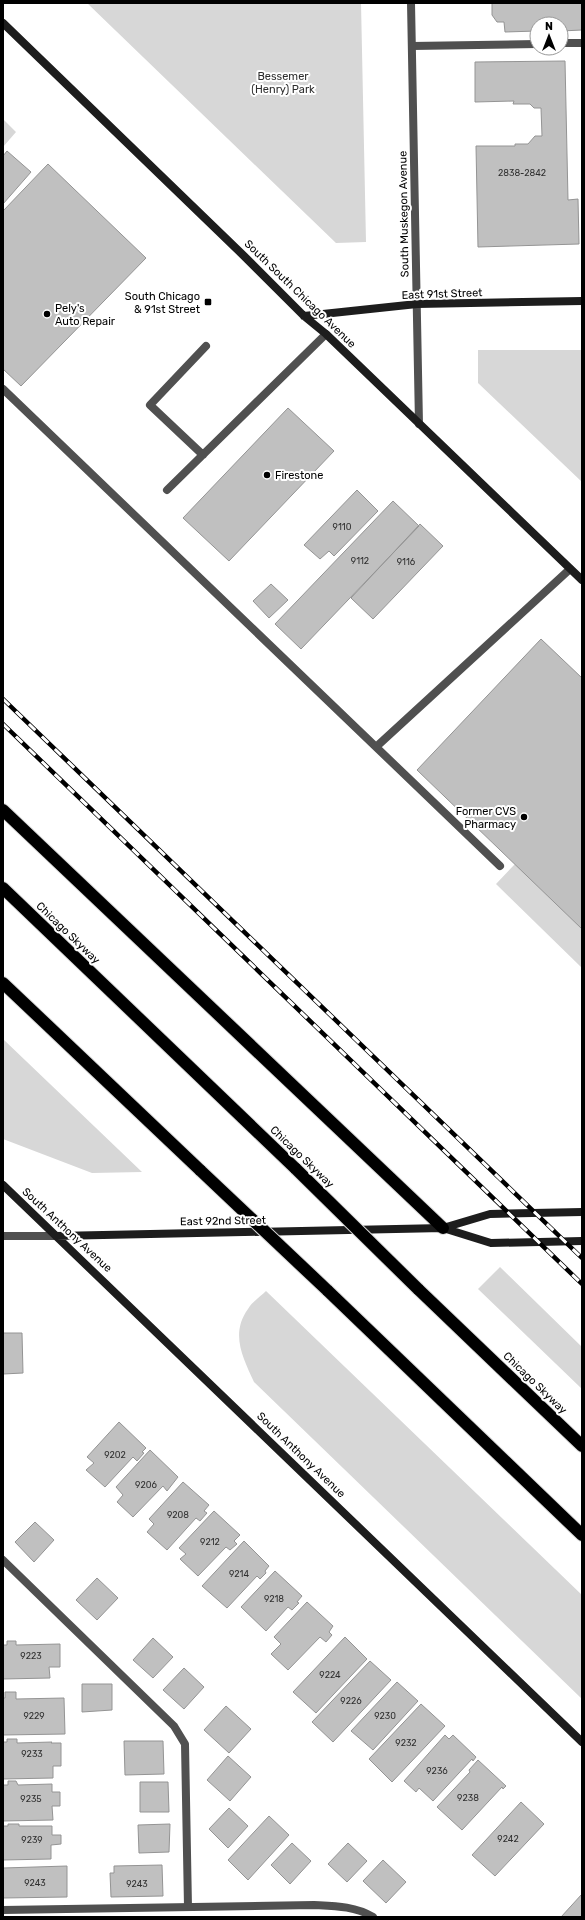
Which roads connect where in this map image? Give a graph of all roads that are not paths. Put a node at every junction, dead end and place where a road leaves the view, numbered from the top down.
1 (412, 3) edge
2 (3, 23) edge
3 (569, 43) edge
4 (582, 43) edge
5 (529, 44) edge
6 (412, 46) junction
7 (582, 301) edge
8 (417, 304) junction
9 (304, 316) junction
10 (326, 334) junction
11 (206, 346) dead end
12 (3, 389) edge
13 (419, 424) junction
14 (203, 455) junction
15 (166, 490) dead end
16 (570, 569) junction
17 (582, 580) edge
18 (376, 747) junction
19 (3, 810) edge
20 (500, 866) dead end
21 (3, 888) edge
22 (3, 983) edge
23 (3, 1185) edge
24 (582, 1212) edge
25 (443, 1228) junction
26 (3, 1236) edge
27 (56, 1236) junction
28 (582, 1241) edge
29 (582, 1446) edge
30 (582, 1536) edge
31 (3, 1560) edge
32 (582, 1742) edge
33 (188, 1907) junction
34 (3, 1910) edge
35 (373, 1917) edge

1 - 6 street, South Muskegon Avenue
2 - 9 street, South South Chicago Avenue
3 - 4 street
5 - 6 street
6 - 8 street, South Muskegon Avenue
7 - 8 street, East 91st Street
8 - 9 street, East 91st Street
8 - 13 street, South Muskegon Avenue
9 - 10 street, South South Chicago Avenue
10 - 13 street, South South Chicago Avenue
10 - 14 street
11 - 14 street
12 - 18 street
13 - 16 street, South South Chicago Avenue
14 - 15 street
16 - 17 street, South South Chicago Avenue
16 - 18 street
18 - 20 street
19 - 25 highway
21 - 29 highway, Chicago Skyway, bridge
22 - 30 highway, bridge
23 - 27 street, South Anthony Avenue
24 - 25 street, East 92nd Street
25 - 27 street, East 92nd Street
25 - 28 street, East 92nd Street
26 - 27 street, East 92nd Street
27 - 32 street, South Anthony Avenue
31 - 33 street
33 - 34 street
33 - 35 street

